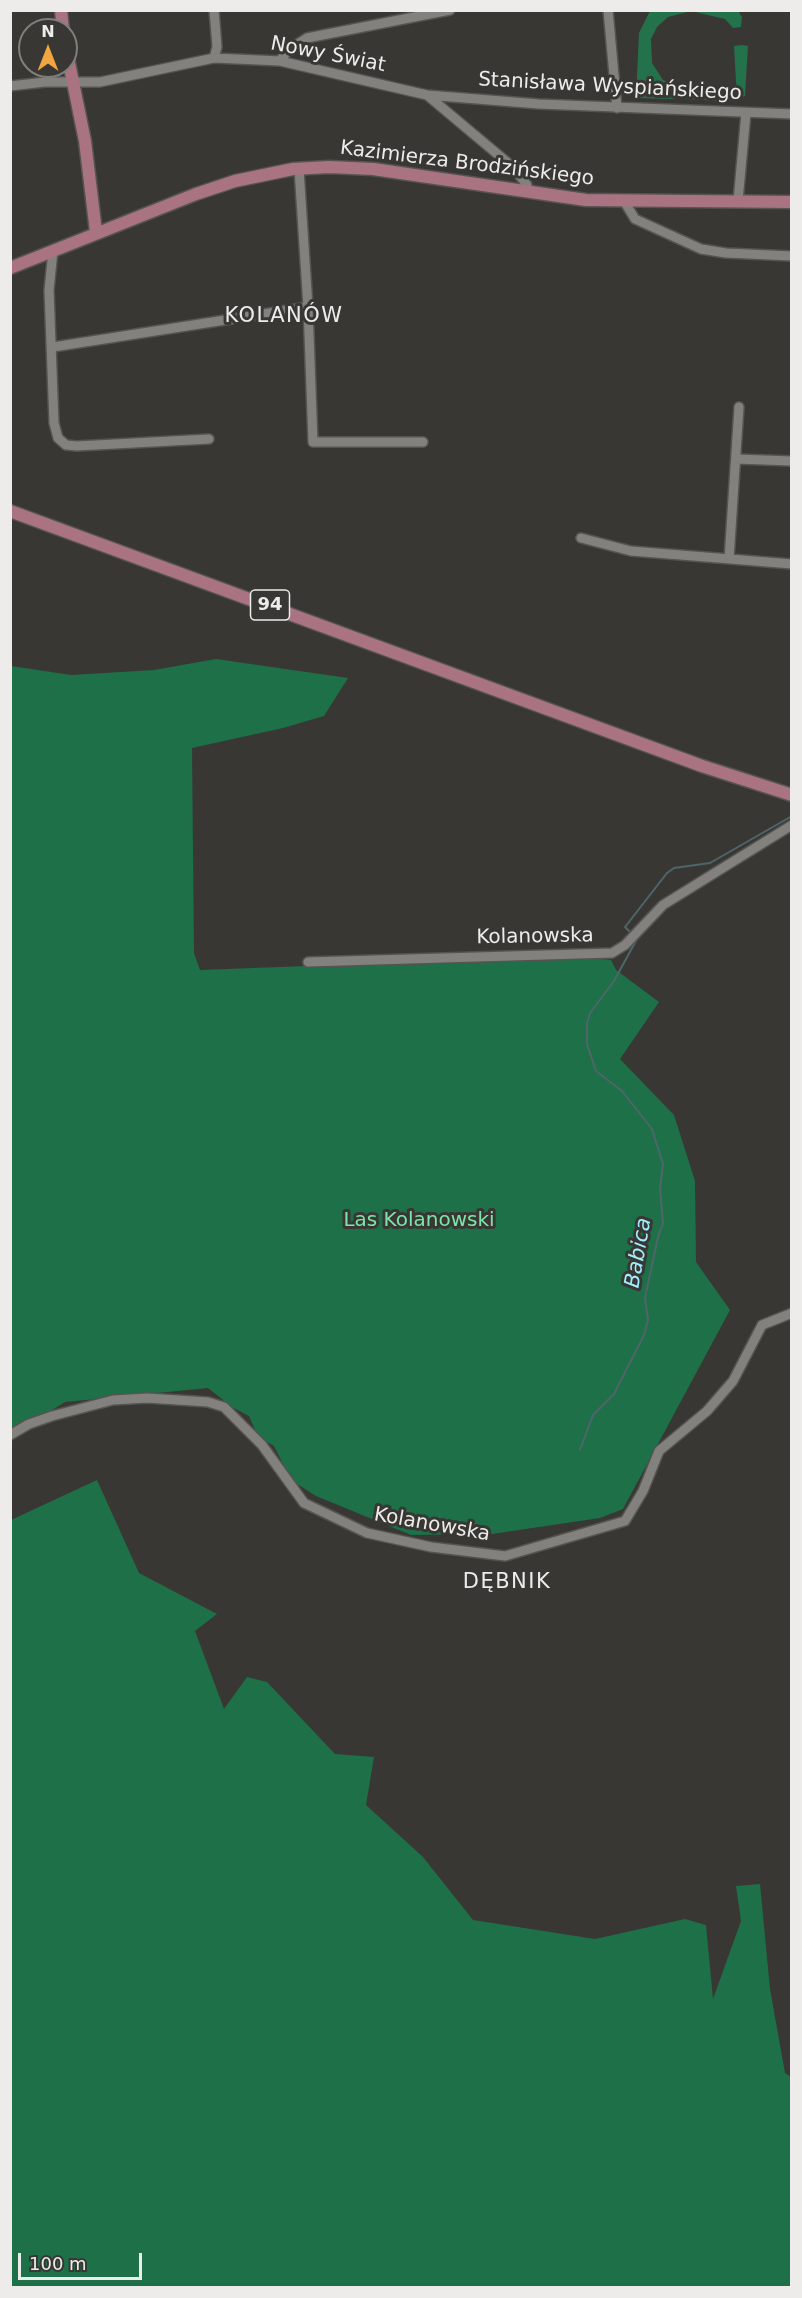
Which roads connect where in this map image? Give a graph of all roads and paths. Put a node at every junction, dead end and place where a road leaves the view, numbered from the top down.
1 (214, 10) edge
2 (450, 10) edge
3 (608, 10) edge
4 (214, 58) junction
5 (280, 61) junction
6 (72, 78) edge
7 (73, 82) junction
8 (10, 86) edge
9 (427, 95) junction
10 (617, 108) junction
11 (746, 113) junction
12 (792, 114) edge
13 (299, 169) junction
14 (526, 192) junction
15 (624, 201) junction
16 (738, 201) junction
17 (792, 202) edge
18 (96, 232) junction
19 (53, 251) junction
20 (792, 256) edge
21 (10, 268) edge
22 (308, 306) junction
23 (53, 347) junction
24 (739, 407) dead end
25 (209, 439) dead end
26 (423, 442) dead end
27 (737, 459) junction
28 (792, 461) edge
29 (10, 511) edge
30 (581, 538) dead end
31 (729, 559) junction
32 (792, 564) edge
33 (792, 795) edge
34 (792, 825) edge
35 (308, 962) dead end
36 (792, 1313) edge
37 (10, 1435) edge

1 - 4 street
2 - 5 street
3 - 10 street
4 - 5 street, Nowy Świat
4 - 7 street, Nowy Świat
5 - 9 street, Nowy Świat
6 - 7 main road
7 - 8 street, Nowy Świat
7 - 18 main road
9 - 10 street, Stanisława Wyspiańskiego
9 - 14 street, Nowy Świat
10 - 11 street, Stanisława Wyspiańskiego
11 - 12 street, Stanisława Wyspiańskiego
11 - 16 street
13 - 14 main road, Kazimierza Brodzińskiego
13 - 18 main road, Kazimierza Brodzińskiego
13 - 22 street
14 - 15 main road, Kazimierza Brodzińskiego
15 - 16 main road, Kazimierza Brodzińskiego
15 - 20 street
16 - 17 main road, Kazimierza Brodzińskiego
18 - 19 main road, Kazimierza Brodzińskiego
19 - 21 main road, Kazimierza Brodzińskiego
19 - 23 street
22 - 23 street
22 - 26 street
23 - 25 street
24 - 27 street
27 - 28 street
27 - 31 street
29 - 33 main road, 94
30 - 31 street
31 - 32 street
34 - 35 street, Kolanowska
36 - 37 street, Kolanowska

